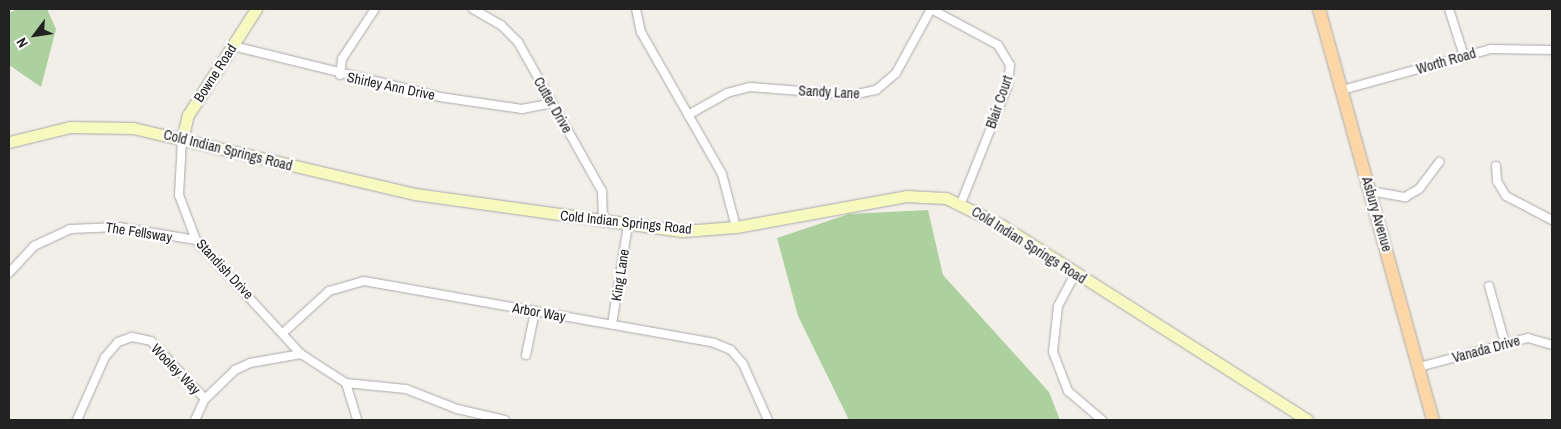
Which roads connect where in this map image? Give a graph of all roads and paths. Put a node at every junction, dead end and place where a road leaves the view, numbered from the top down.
1 (256, 9) edge
2 (376, 9) edge
3 (473, 9) edge
4 (636, 9) edge
5 (931, 9) edge
6 (1319, 9) edge
7 (1449, 9) edge
8 (233, 46) junction
9 (1552, 50) edge
10 (1464, 56) junction
11 (340, 75) junction
12 (1342, 90) junction
13 (552, 103) junction
14 (688, 116) junction
15 (182, 140) junction
16 (9, 142) edge
17 (1439, 162) dead end
18 (1496, 166) dead end
19 (1370, 191) junction
20 (961, 203) junction
21 (1552, 220) edge
22 (603, 221) junction
23 (628, 225) junction
24 (736, 227) junction
25 (196, 240) junction
26 (9, 273) edge
27 (1075, 274) junction
28 (1490, 286) dead end
29 (535, 311) junction
30 (612, 324) junction
31 (284, 332) junction
32 (1505, 344) junction
33 (1552, 345) edge
34 (301, 354) junction
35 (526, 355) dead end
36 (1419, 367) junction
37 (346, 383) junction
38 (205, 398) junction
39 (476, 418) edge
40 (77, 420) edge
41 (195, 420) edge
42 (357, 420) edge
43 (506, 420) edge
44 (768, 420) edge
45 (1102, 420) edge
46 (1307, 420) edge
47 (1433, 420) edge

1 - 8 street, Bowne Road
2 - 11 street
3 - 13 street, Cutter Drive
4 - 14 street
5 - 14 street, Sandy Lane
5 - 20 street, Blair Court
6 - 12 main road, Asbury Avenue
7 - 10 street
8 - 11 street, Shirley Ann Drive
8 - 15 street, Bowne Road
9 - 10 street, Worth Road
10 - 12 street, Worth Road
11 - 13 street, Shirley Ann Drive
12 - 19 main road, Asbury Avenue
13 - 22 street, Cutter Drive
14 - 24 street
15 - 16 street, Cold Indian Springs Road
15 - 22 street, Cold Indian Springs Road
15 - 25 street, Standish Drive
17 - 19 street
18 - 21 street
19 - 36 main road, Asbury Avenue
20 - 24 street, Cold Indian Springs Road
20 - 27 street, Cold Indian Springs Road
22 - 23 street, Cold Indian Springs Road
23 - 24 street, Cold Indian Springs Road
23 - 30 street, King Lane
25 - 26 street, The Fellsway
25 - 31 street, Standish Drive
27 - 45 street
27 - 46 street, Cold Indian Springs Road
28 - 32 street
29 - 30 street, Arbor Way
29 - 31 street, Arbor Way
29 - 35 street
30 - 44 street, Arbor Way
31 - 34 street, Standish Drive
32 - 33 street, Vanada Drive
32 - 36 street, Vanada Drive
34 - 37 street, Standish Drive
34 - 38 street
36 - 47 main road, Asbury Avenue
37 - 39 street
37 - 42 street
38 - 40 street, Wooley Way
38 - 41 street
39 - 43 street

